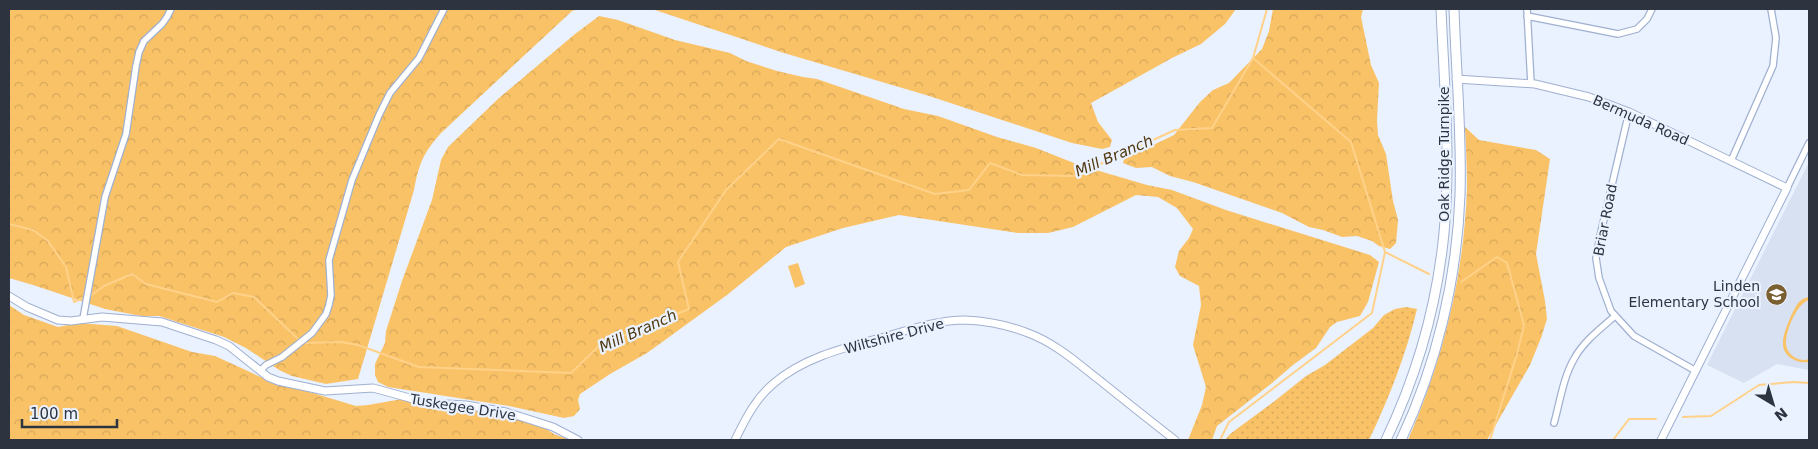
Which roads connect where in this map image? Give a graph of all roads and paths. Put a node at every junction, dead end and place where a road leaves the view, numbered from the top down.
1 (171, 9) edge
2 (444, 9) edge
3 (1441, 9) edge
4 (1454, 9) edge
5 (1527, 9) edge
6 (1652, 9) edge
7 (1771, 9) edge
8 (1527, 16) junction
9 (1444, 78) junction
10 (1456, 79) junction
11 (1531, 84) junction
12 (1629, 112) junction
13 (1809, 143) edge
14 (1731, 161) junction
15 (1787, 188) junction
16 (9, 296) edge
17 (1615, 316) junction
18 (83, 320) junction
19 (260, 371) junction
20 (1696, 371) junction
21 (1406, 394) junction
22 (1419, 400) junction
23 (1554, 423) dead end
24 (578, 440) edge
25 (735, 440) edge
26 (1174, 440) edge
27 (1386, 440) edge
28 (1402, 440) edge
29 (1661, 440) edge

1 - 18 street
2 - 19 street
3 - 9 highway, Oak Ridge Turnpike
4 - 10 highway, Oak Ridge Turnpike
5 - 8 street
6 - 8 street
7 - 14 street
8 - 11 street
9 - 10 highway
9 - 21 highway, Oak Ridge Turnpike
10 - 11 street, Bermuda Road
10 - 22 highway, Oak Ridge Turnpike
11 - 12 street, Bermuda Road
12 - 14 street, Bermuda Road
12 - 17 street, Briar Road
13 - 15 street
14 - 15 street, Bermuda Road
15 - 20 street
16 - 18 street, Tuskegee Drive
17 - 20 street, Briar Road
17 - 23 street
18 - 19 street, Tuskegee Drive
19 - 24 street, Tuskegee Drive
20 - 29 street
21 - 22 highway
21 - 27 highway, Oak Ridge Turnpike
22 - 28 highway, Oak Ridge Turnpike
25 - 26 street, Wiltshire Drive

